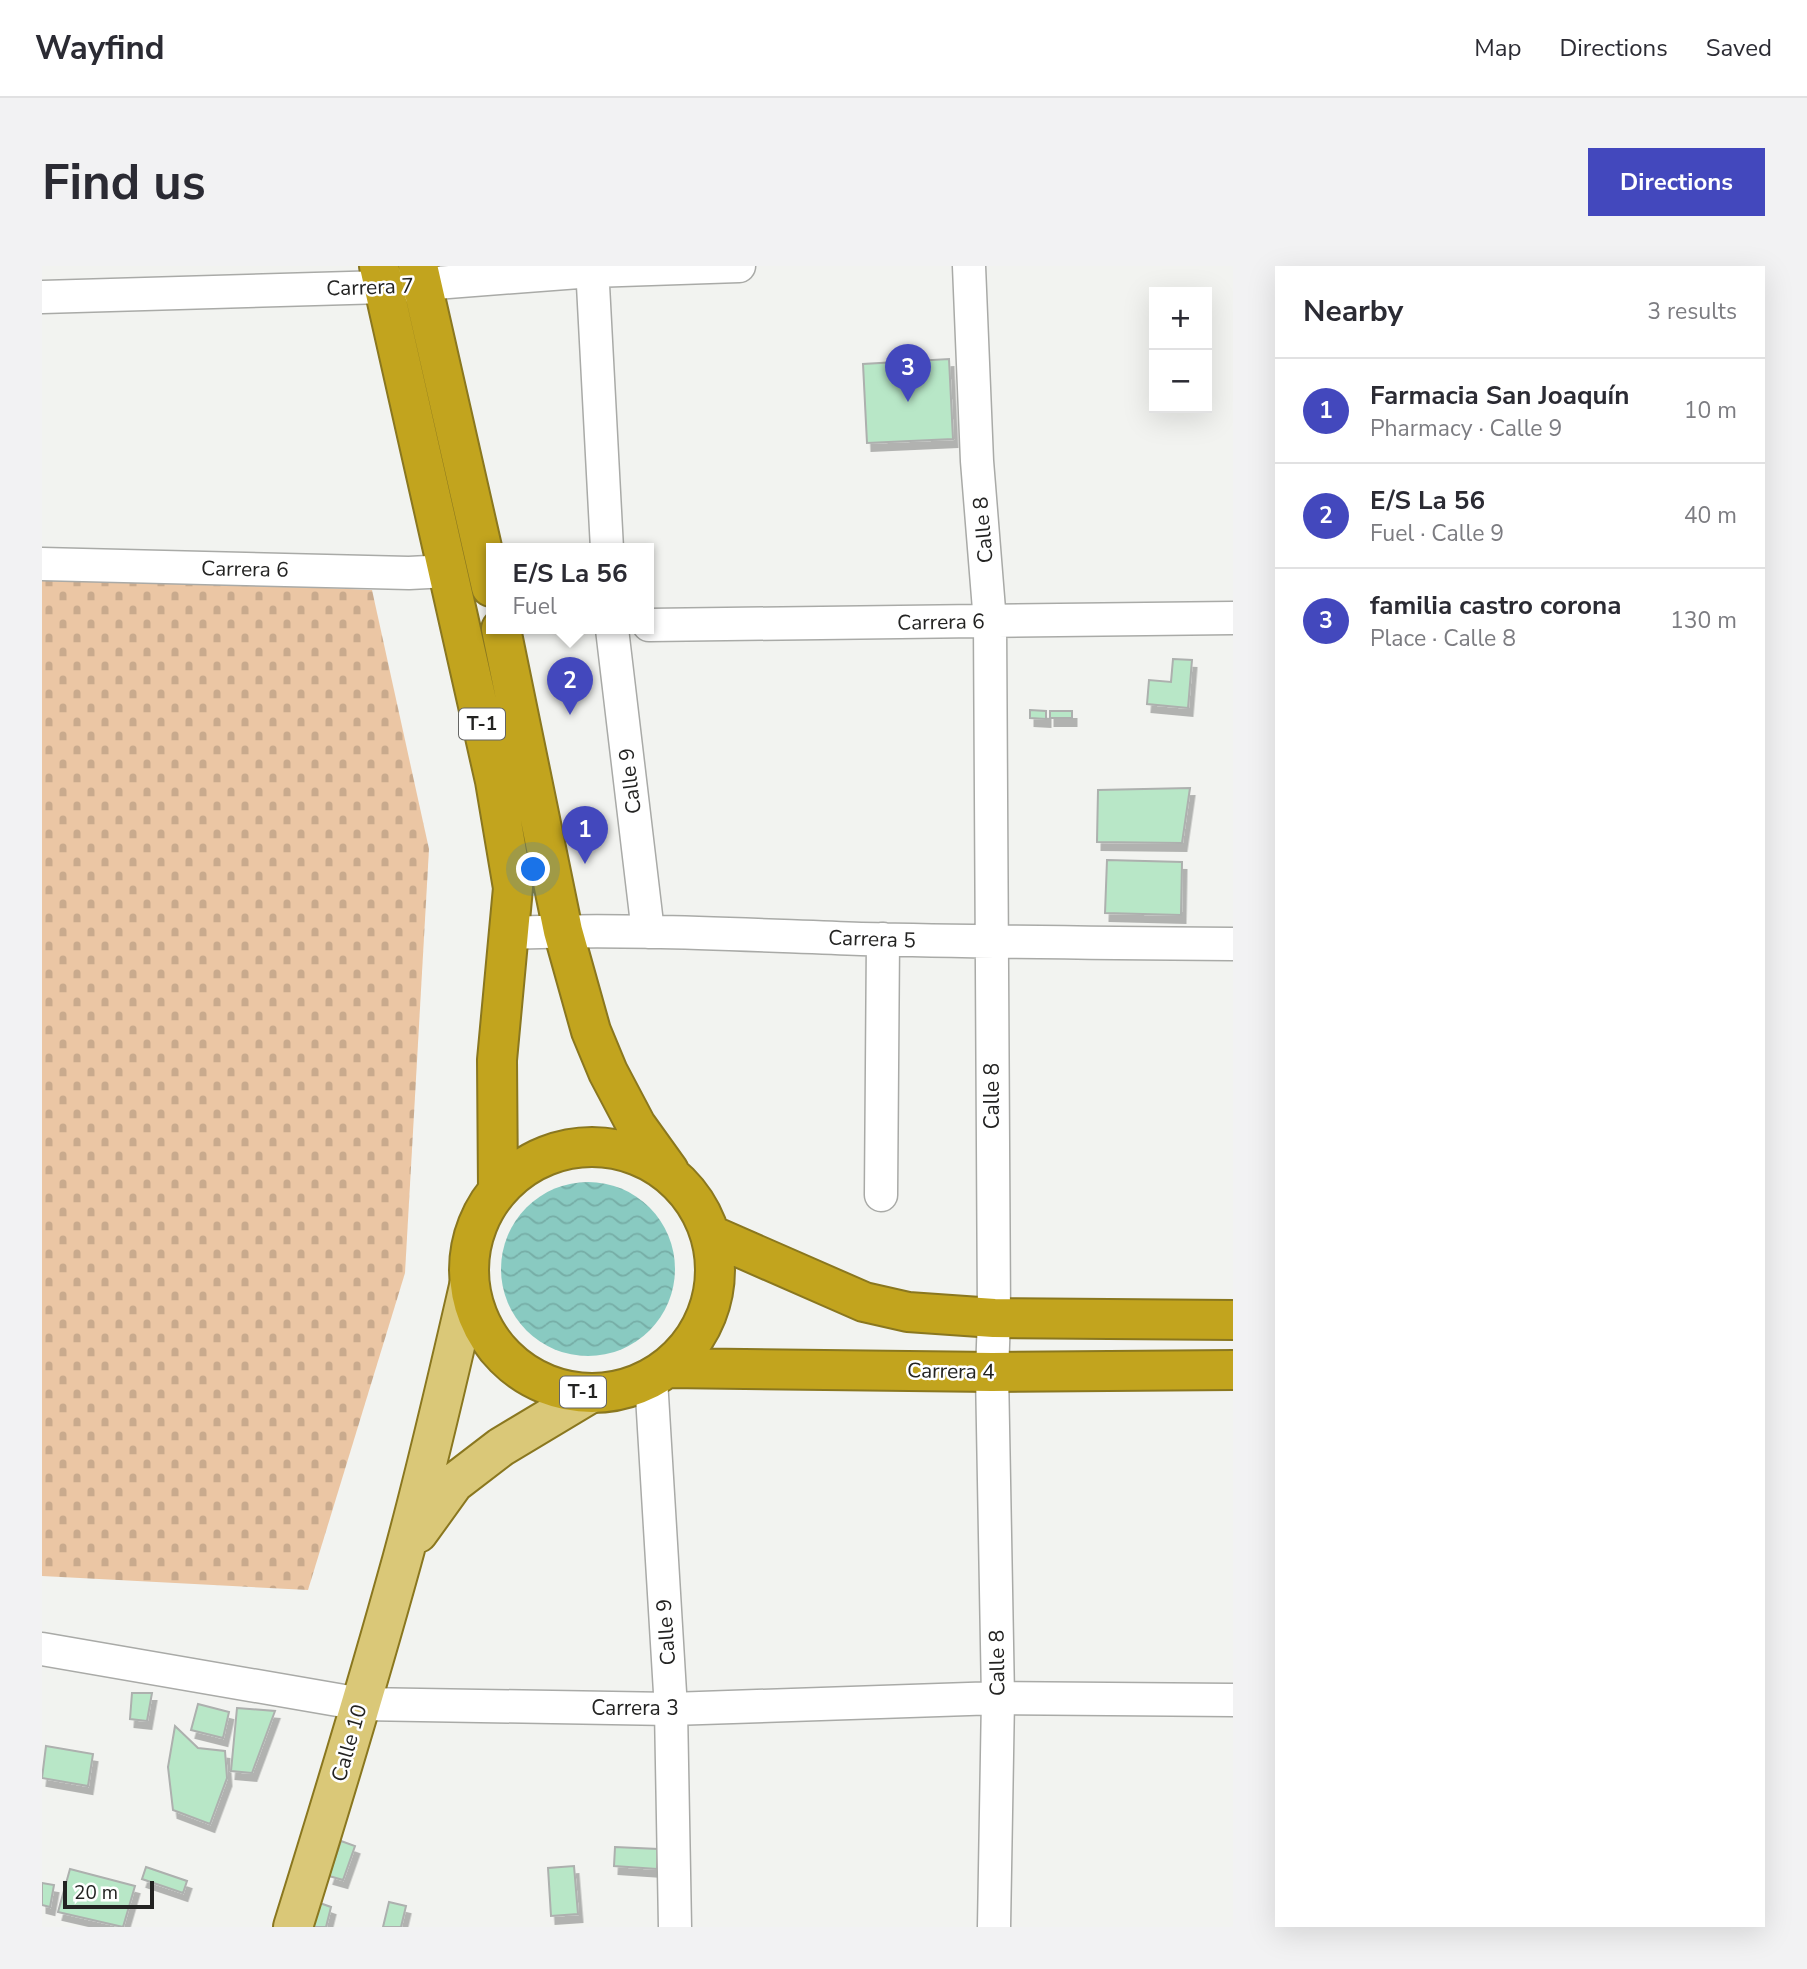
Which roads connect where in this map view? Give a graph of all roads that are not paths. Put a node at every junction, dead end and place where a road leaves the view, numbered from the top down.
1 (739, 266) edge
2 (969, 266) edge
3 (592, 268) edge
4 (419, 276) edge
5 (382, 277) edge
6 (42, 297) edge
7 (607, 543) edge
8 (42, 564) edge
9 (486, 565) edge
10 (448, 571) junction
11 (1233, 618) edge
12 (990, 622) junction
13 (654, 625) edge
14 (486, 630) edge
15 (461, 631) junction
16 (502, 634) edge
17 (612, 634) edge
18 (563, 931) junction
19 (648, 932) junction
20 (510, 933) junction
21 (883, 939) junction
22 (991, 943) junction
23 (1233, 944) edge
24 (672, 1175) junction
25 (498, 1190) junction
26 (881, 1195) dead end
27 (711, 1235) junction
28 (469, 1286) junction
29 (994, 1318) junction
30 (1233, 1320) edge
31 (1233, 1370) edge
32 (992, 1372) junction
33 (659, 1373) junction
34 (591, 1393) junction
35 (403, 1558) junction
36 (42, 1648) edge
37 (998, 1698) junction
38 (1233, 1700) edge
39 (361, 1704) junction
40 (671, 1709) junction
41 (293, 1927) edge
42 (675, 1927) edge
43 (994, 1927) edge

1 - 3 street, Carrera 7
2 - 12 street, Calle 8
3 - 4 street, Carrera 7
3 - 7 street
4 - 5 street, Carrera 7
4 - 9 highway
5 - 6 street, Carrera 7
5 - 10 highway, T-1
8 - 10 street, Carrera 6
10 - 15 highway, T-1
11 - 12 street, Carrera 6
12 - 13 street, Carrera 6
12 - 22 street, Calle 8
14 - 15 street
15 - 20 highway, T-1
16 - 18 highway, T-1
17 - 19 street, Calle 9
18 - 19 street, Carrera 5
18 - 20 street, Carrera 5
18 - 24 highway, T-1
19 - 21 street, Carrera 5
20 - 25 highway, T-1
21 - 22 street, Carrera 5
21 - 26 street
22 - 23 street, Carrera 5
22 - 29 street, Calle 8
24 - 25 highway, T-1
24 - 27 highway, T-1
25 - 28 highway, T-1
27 - 29 highway
27 - 33 highway, T-1
28 - 34 highway, T-1
28 - 35 main road, Calle 10
29 - 30 highway
29 - 32 street, Calle 8
31 - 32 highway, Carrera 4 / T-1
32 - 33 highway, Carrera 4 / T-1
32 - 37 street, Calle 8
33 - 34 highway, T-1
33 - 40 street, Calle 9
34 - 35 main road, Calle 10
35 - 39 main road, Calle 10
36 - 39 street, Carrera 3
37 - 38 street, Carrera 3
37 - 40 street, Carrera 3
37 - 43 street, Calle 8
39 - 40 street, Carrera 3
39 - 41 main road, Calle 10
40 - 42 street, Calle 9

